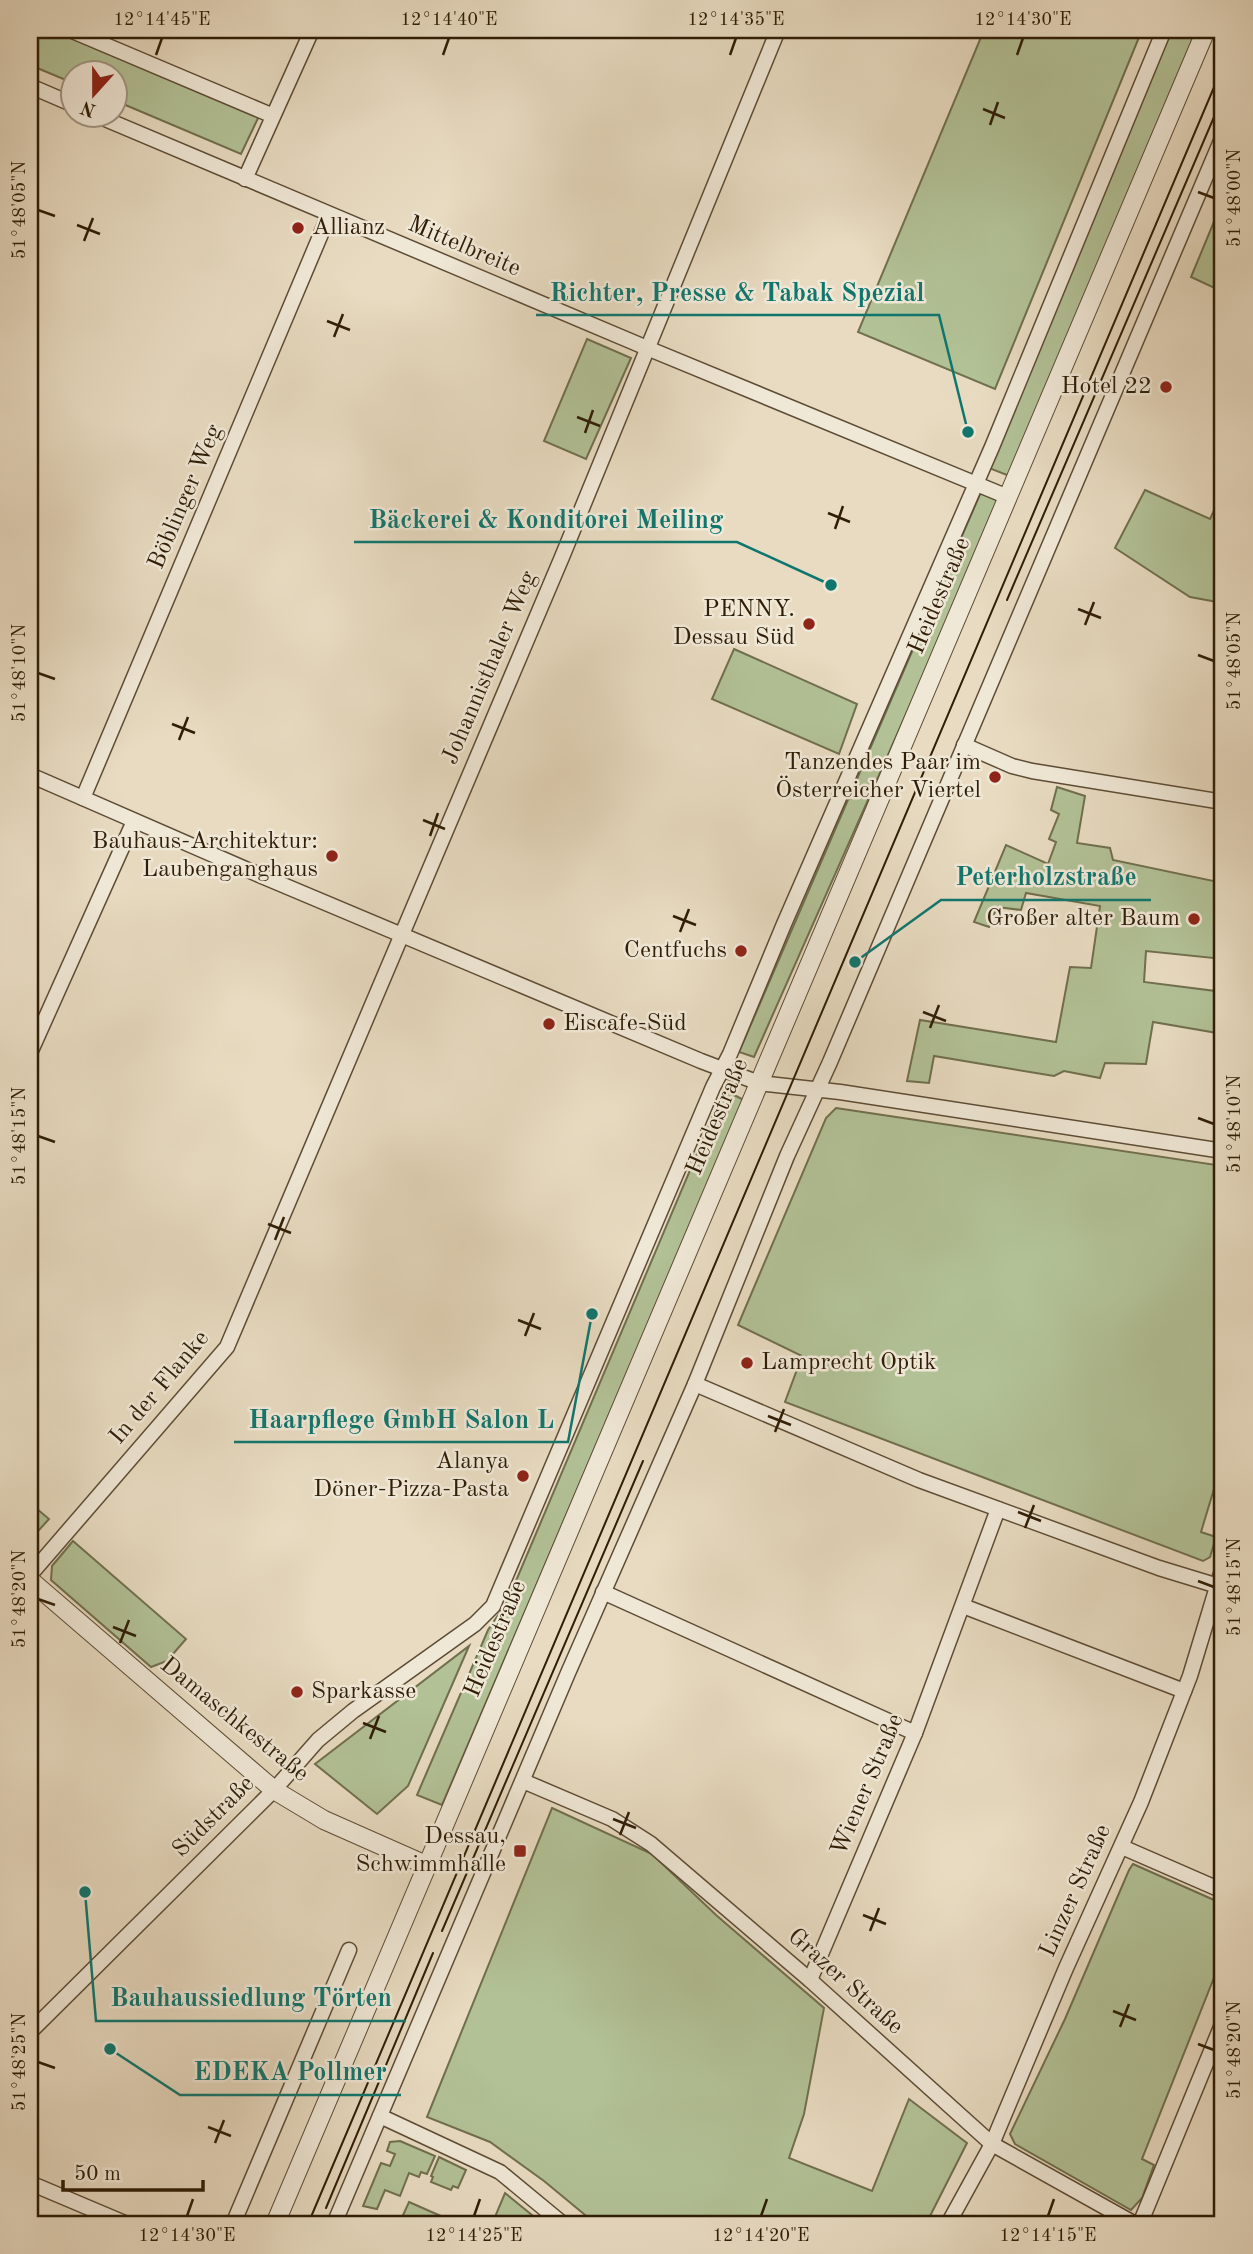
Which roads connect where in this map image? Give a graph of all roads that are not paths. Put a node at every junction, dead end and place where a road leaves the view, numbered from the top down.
1 (69, 30) edge
2 (312, 30) edge
3 (778, 30) edge
4 (1164, 30) edge
5 (1206, 30) edge
6 (30, 86) edge
7 (60, 99) edge
8 (271, 115) junction
9 (130, 130) edge
10 (1223, 136) edge
11 (245, 179) junction
12 (329, 215) junction
13 (647, 348) junction
14 (976, 484) junction
15 (1008, 497) junction
16 (964, 745) junction
17 (30, 775) edge
18 (83, 797) junction
19 (1223, 802) edge
20 (134, 821) junction
21 (400, 934) junction
22 (30, 1053) edge
23 (722, 1069) junction
24 (759, 1083) junction
25 (818, 1089) junction
26 (1223, 1151) edge
27 (695, 1384) junction
28 (999, 1509) junction
29 (1223, 1567) edge
30 (30, 1578) edge
31 (1218, 1586) junction
32 (603, 1592) junction
33 (963, 1606) junction
34 (475, 1624) joint
35 (1184, 1691) junction
36 (915, 1733) junction
37 (523, 1781) junction
38 (274, 1790) junction
39 (1122, 1847) junction
40 (428, 1866) junction
41 (1223, 1891) edge
42 (349, 1950) dead end
43 (810, 1980) junction
44 (1223, 2022) edge
45 (30, 2032) edge
46 (380, 2116) junction
47 (992, 2144) junction
48 (30, 2183) edge
49 (127, 2224) edge
50 (233, 2224) edge
51 (275, 2224) edge
52 (334, 2224) edge
53 (563, 2224) edge
54 (948, 2224) edge
55 (1137, 2224) edge

1 - 8 street
2 - 8 street
3 - 13 street, Johannisthaler Weg
4 - 14 street, Heidestraße
5 - 15 street, Heidestraße
6 - 7 street
8 - 11 street
9 - 11 street, Mittelbreite
10 - 16 street
11 - 12 street, Mittelbreite
12 - 13 street, Mittelbreite
12 - 18 street, Böblinger Weg
13 - 14 street, Mittelbreite
13 - 21 street, Johannisthaler Weg
14 - 15 street, Mittelbreite
14 - 23 street, Heidestraße
15 - 24 street, Heidestraße
16 - 19 street
16 - 25 street
17 - 18 street
18 - 20 street
20 - 21 street
20 - 22 street
21 - 23 street
21 - 30 street, In der Flanke
23 - 24 street
23 - 34 street, Heidestraße
24 - 25 street
24 - 40 street, Heidestraße
25 - 26 street
25 - 27 street
27 - 28 street
27 - 32 street
28 - 31 street
28 - 33 street, Wiener Straße
29 - 31 street, Linzer Straße
30 - 38 street, Damaschkestraße
31 - 35 street, Linzer Straße
32 - 36 street
32 - 37 street
33 - 35 street
33 - 36 street, Wiener Straße
34 - 38 street, Südstraße
35 - 39 street, Linzer Straße
36 - 43 street, Wiener Straße
37 - 43 street, Grazer Straße
37 - 46 street
38 - 40 street, Damaschkestraße
38 - 45 street, Südstraße
39 - 41 street
39 - 47 street, Linzer Straße
40 - 51 street, Heidestraße
42 - 50 street
43 - 47 street, Grazer Straße
44 - 55 street
46 - 52 street
46 - 53 street
47 - 54 street, Linzer Straße
47 - 55 street, Grazer Straße
48 - 49 street

